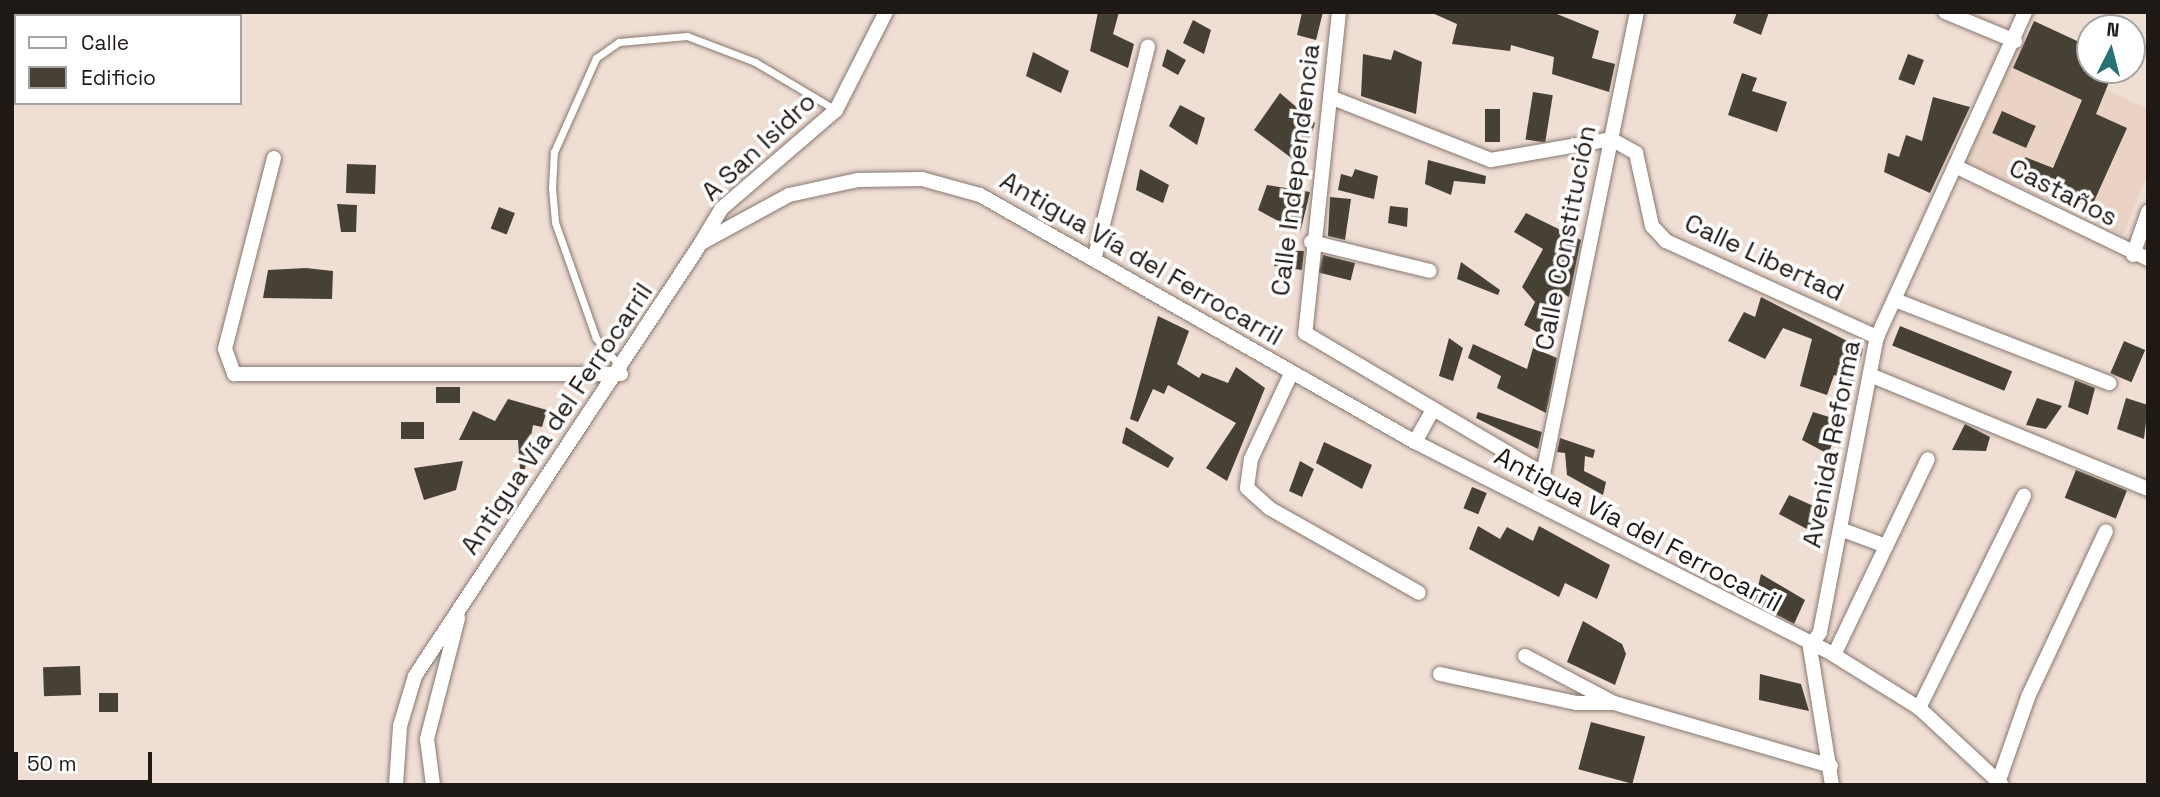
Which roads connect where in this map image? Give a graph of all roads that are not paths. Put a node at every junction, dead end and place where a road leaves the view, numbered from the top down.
1 (886, 12) edge
2 (1339, 12) edge
3 (1637, 12) edge
4 (1945, 12) edge
5 (2025, 12) edge
6 (2015, 41) junction
7 (1148, 47) dead end
8 (1330, 97) junction
9 (836, 110) junction
10 (1611, 139) junction
11 (274, 158) dead end
12 (1957, 167) junction
13 (2148, 212) edge
14 (1311, 242) junction
15 (701, 243) junction
16 (1095, 256) junction
17 (2133, 256) junction
18 (2148, 259) edge
19 (1430, 271) dead end
20 (1895, 300) junction
21 (1877, 337) junction
22 (622, 372) junction
23 (1291, 374) junction
24 (1870, 375) junction
25 (2109, 383) dead end
26 (1433, 410) junction
27 (1415, 442) junction
28 (1928, 459) dead end
29 (2148, 489) edge
30 (2024, 496) dead end
31 (1840, 529) junction
32 (2106, 531) dead end
33 (1885, 546) junction
34 (1419, 593) dead end
35 (461, 606) junction
36 (1810, 647) junction
37 (1834, 655) junction
38 (1525, 656) dead end
39 (1440, 674) dead end
40 (1614, 703) junction
41 (1919, 708) junction
42 (1831, 766) junction
43 (2001, 782) edge
44 (396, 785) edge
45 (433, 785) edge
46 (1832, 785) edge

1 - 9 street, A San Isidro
2 - 8 street, Calle Independencia
3 - 10 street, Calle Constitución
4 - 6 street
5 - 6 street, Avenida Reforma
6 - 12 street, Avenida Reforma
7 - 16 street
8 - 10 street
8 - 14 street, Calle Independencia
9 - 15 street, A San Isidro
9 - 22 lane
10 - 21 street, Calle Libertad
10 - 26 street, Calle Constitución
11 - 22 street
12 - 17 street, Castaños
12 - 20 street, Avenida Reforma
13 - 17 street
14 - 19 street
14 - 26 street, Calle Independencia
15 - 16 street, Antigua Vía del Ferrocarril
15 - 22 street, Antigua Vía del Ferrocarril
16 - 23 street, Antigua Vía del Ferrocarril
17 - 18 street, Castaños
20 - 21 street, Avenida Reforma
20 - 25 street
21 - 24 street, Avenida Reforma
22 - 35 street, Antigua Vía del Ferrocarril
23 - 27 street, Antigua Vía del Ferrocarril
23 - 34 street
24 - 29 street
24 - 31 street, Avenida Reforma
26 - 27 street
27 - 36 street, Antigua Vía del Ferrocarril
28 - 33 street
30 - 41 street
31 - 33 street
31 - 36 street, Avenida Reforma
32 - 43 street
33 - 37 street
35 - 44 street, Antigua Vía del Ferrocarril
35 - 45 street
36 - 37 street, Antigua Vía del Ferrocarril
36 - 42 street
37 - 41 street, Antigua Vía del Ferrocarril
38 - 40 street
39 - 40 street
40 - 42 street
41 - 43 street, Antigua Vía del Ferrocarril
42 - 46 street

